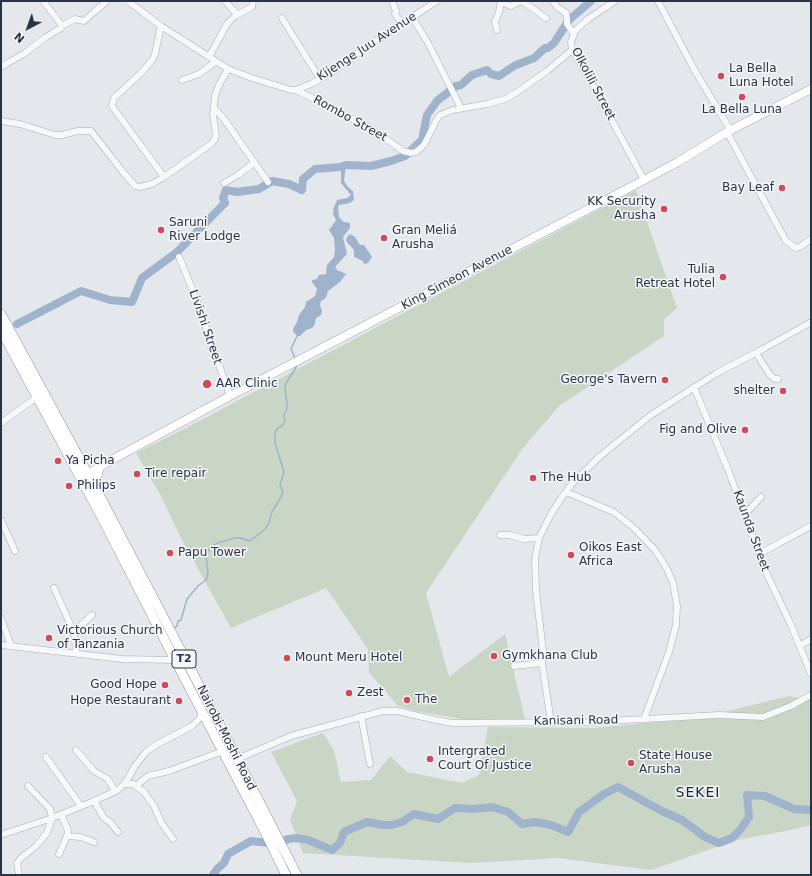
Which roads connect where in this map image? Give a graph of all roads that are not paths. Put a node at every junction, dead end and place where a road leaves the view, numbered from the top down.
1 (107, 1) edge
2 (128, 1) edge
3 (225, 1) edge
4 (253, 1) edge
5 (392, 1) edge
6 (424, 1) edge
7 (437, 1) edge
8 (501, 1) edge
9 (522, 1) edge
10 (553, 1) edge
11 (615, 1) edge
12 (658, 1) edge
13 (44, 2) edge
14 (135, 3) edge
15 (429, 6) junction
16 (237, 14) junction
17 (282, 18) dead end
18 (412, 18) junction
19 (546, 18) dead end
20 (402, 24) junction
21 (62, 26) junction
22 (161, 26) junction
23 (497, 30) dead end
24 (573, 33) junction
25 (572, 50) junction
26 (209, 57) junction
27 (215, 62) junction
28 (1, 67) edge
29 (228, 69) junction
30 (320, 79) junction
31 (182, 80) dead end
32 (296, 90) junction
33 (810, 91) edge
34 (214, 108) junction
35 (461, 108) junction
36 (1, 121) edge
37 (729, 132) junction
38 (254, 163) junction
39 (164, 177) junction
40 (644, 180) junction
41 (268, 182) dead end
42 (224, 183) dead end
43 (811, 240) edge
44 (179, 257) dead end
45 (1, 314) edge
46 (811, 322) edge
47 (1, 330) edge
48 (756, 353) junction
49 (778, 379) dead end
50 (694, 387) junction
51 (37, 396) junction
52 (230, 396) junction
53 (1, 423) edge
54 (71, 451) junction
55 (79, 459) junction
56 (99, 466) junction
57 (83, 474) junction
58 (94, 487) junction
59 (566, 492) junction
60 (761, 497) dead end
61 (745, 514) junction
62 (1, 520) edge
63 (811, 526) edge
64 (500, 535) dead end
65 (539, 538) junction
66 (15, 551) dead end
67 (759, 554) junction
68 (54, 588) dead end
69 (92, 615) dead end
70 (1, 618) edge
71 (73, 634) junction
72 (811, 639) edge
73 (1, 645) edge
74 (11, 646) junction
75 (800, 646) junction
76 (76, 653) junction
77 (175, 660) junction
78 (542, 663) junction
79 (514, 666) dead end
80 (811, 674) edge
81 (811, 695) edge
82 (203, 713) junction
83 (361, 716) junction
84 (644, 719) junction
85 (551, 722) junction
86 (76, 750) dead end
87 (223, 750) junction
88 (46, 757) dead end
89 (233, 761) junction
90 (370, 764) dead end
91 (124, 784) junction
92 (28, 786) dead end
93 (136, 786) junction
94 (115, 791) junction
95 (94, 801) junction
96 (80, 806) junction
97 (61, 814) junction
98 (52, 818) junction
99 (1, 828) edge
100 (118, 832) dead end
101 (3, 834) edge
102 (67, 836) junction
103 (173, 839) dead end
104 (94, 842) dead end
105 (276, 846) junction
106 (59, 854) dead end
107 (19, 875) edge
108 (284, 875) edge
109 (297, 875) edge

1 - 21 street
2 - 14 street
3 - 16 street
4 - 16 street
5 - 20 street
6 - 15 street
7 - 15 street, Kijenge Juu Avenue
8 - 9 street
8 - 23 street
9 - 19 street
10 - 24 street
11 - 24 street, Olkolili Street
12 - 37 street
13 - 21 street
14 - 22 street
15 - 18 street, Kijenge Juu Avenue
16 - 26 street
17 - 30 street
18 - 20 street, Kijenge Juu Avenue
18 - 35 street
20 - 30 street, Kijenge Juu Avenue
21 - 28 street
22 - 26 street
22 - 39 street
24 - 25 street, Olkolili Street
25 - 35 street
25 - 40 street, Olkolili Street
26 - 27 street
27 - 29 street
27 - 31 street
29 - 32 street
29 - 34 street
30 - 32 street, Kijenge Juu Avenue
32 - 35 street, Rombo Street
33 - 37 main road, King Simeon Avenue
34 - 38 street
34 - 39 street
36 - 39 street
37 - 40 main road, King Simeon Avenue
37 - 43 street
38 - 41 street
38 - 42 street
40 - 52 main road, King Simeon Avenue
44 - 52 street, Livishi Street
45 - 54 highway, T2
46 - 48 street
47 - 51 highway, T2
48 - 49 street
48 - 50 street
50 - 59 street
50 - 61 street, Kaunda Street
51 - 53 street
51 - 54 highway, T2
52 - 56 main road, King Simeon Avenue
54 - 55 highway, T2
54 - 57 highway, T2
55 - 56 highway
55 - 57 highway, T2
56 - 57 main road, King Simeon Avenue
56 - 58 highway
57 - 58 highway, Nairobi-Moshi Road / T2
57 - 77 highway, Nairobi-Moshi Road / T2
58 - 89 highway, Nairobi-Moshi Road / T2
59 - 65 street
59 - 84 street
60 - 61 street
61 - 67 street, Kaunda Street
62 - 66 street
63 - 67 street
64 - 65 street
65 - 78 street
67 - 75 street, Kaunda Street
68 - 71 street
69 - 71 street
70 - 74 street
71 - 76 street
72 - 75 street
73 - 74 street
74 - 76 street
75 - 80 street, Kaunda Street
76 - 77 street
77 - 82 highway, Nairobi-Moshi Road / T2
78 - 79 street
78 - 85 street
81 - 84 street, Kanisani Road
82 - 87 highway, Nairobi-Moshi Road / T2
82 - 91 street
83 - 85 street, Kanisani Road
83 - 89 street, Kanisani Road
83 - 90 street
84 - 85 street, Kanisani Road
86 - 94 street
87 - 89 highway, Nairobi-Moshi Road / T2
87 - 93 street
88 - 96 street
89 - 105 highway, Nairobi-Moshi Road / T2
91 - 93 street
91 - 94 street
92 - 98 street
93 - 103 street
94 - 95 street
95 - 96 street
95 - 100 street
96 - 97 street
97 - 98 street
97 - 102 street
98 - 101 street
98 - 107 street
99 - 101 street
102 - 104 street
102 - 106 street
105 - 108 highway, Nairobi-Moshi Road / T2
105 - 109 highway, Nairobi-Moshi Road / T2

